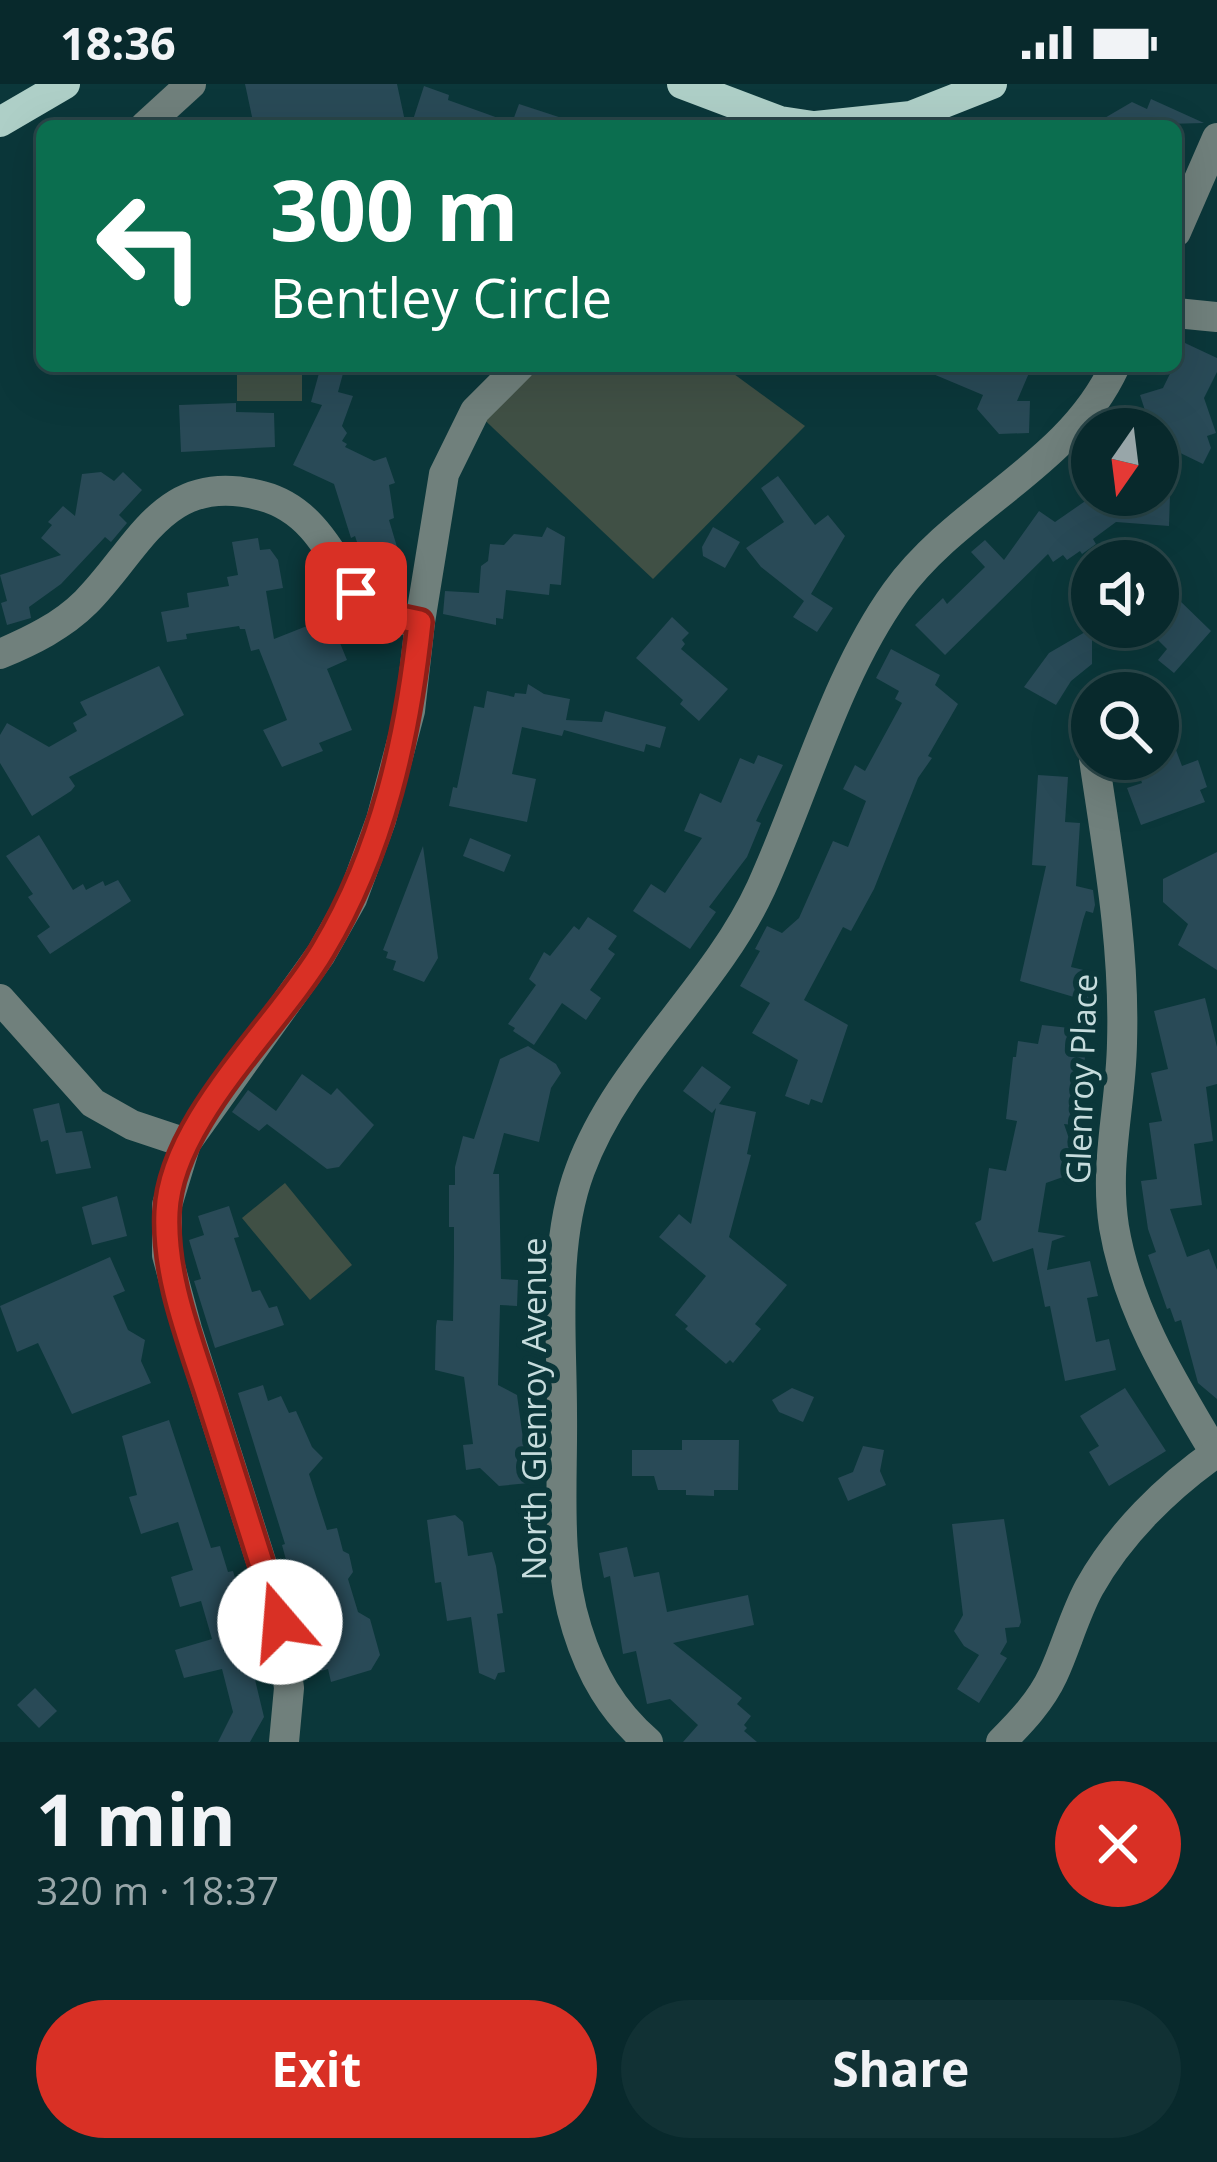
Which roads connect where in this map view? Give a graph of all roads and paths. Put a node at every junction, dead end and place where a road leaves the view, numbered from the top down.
1 (65, 84) edge
2 (191, 84) edge
3 (682, 84) edge
4 (992, 84) edge
5 (38, 115) edge
6 (152, 120) edge
7 (768, 120) edge
8 (872, 120) edge
9 (0, 122) edge
10 (1217, 138) edge
11 (1182, 218) edge
12 (1182, 314) edge
13 (1217, 316) edge
14 (514, 372) edge
15 (1111, 372) edge
16 (420, 622) junction
17 (0, 655) edge
18 (1097, 780) edge
19 (0, 999) edge
20 (186, 1142) junction
21 (1216, 1452) edge
22 (284, 1742) edge
23 (648, 1742) edge
24 (1001, 1742) edge

1 - 5 main road
2 - 6 street
3 - 7 main road
4 - 8 main road
5 - 9 main road
10 - 11 street
12 - 13 street
14 - 16 street
15 - 23 street, North Glenroy Avenue
16 - 17 street
16 - 20 street
18 - 21 street, Glenroy Place
19 - 20 street
20 - 22 street
21 - 24 street

